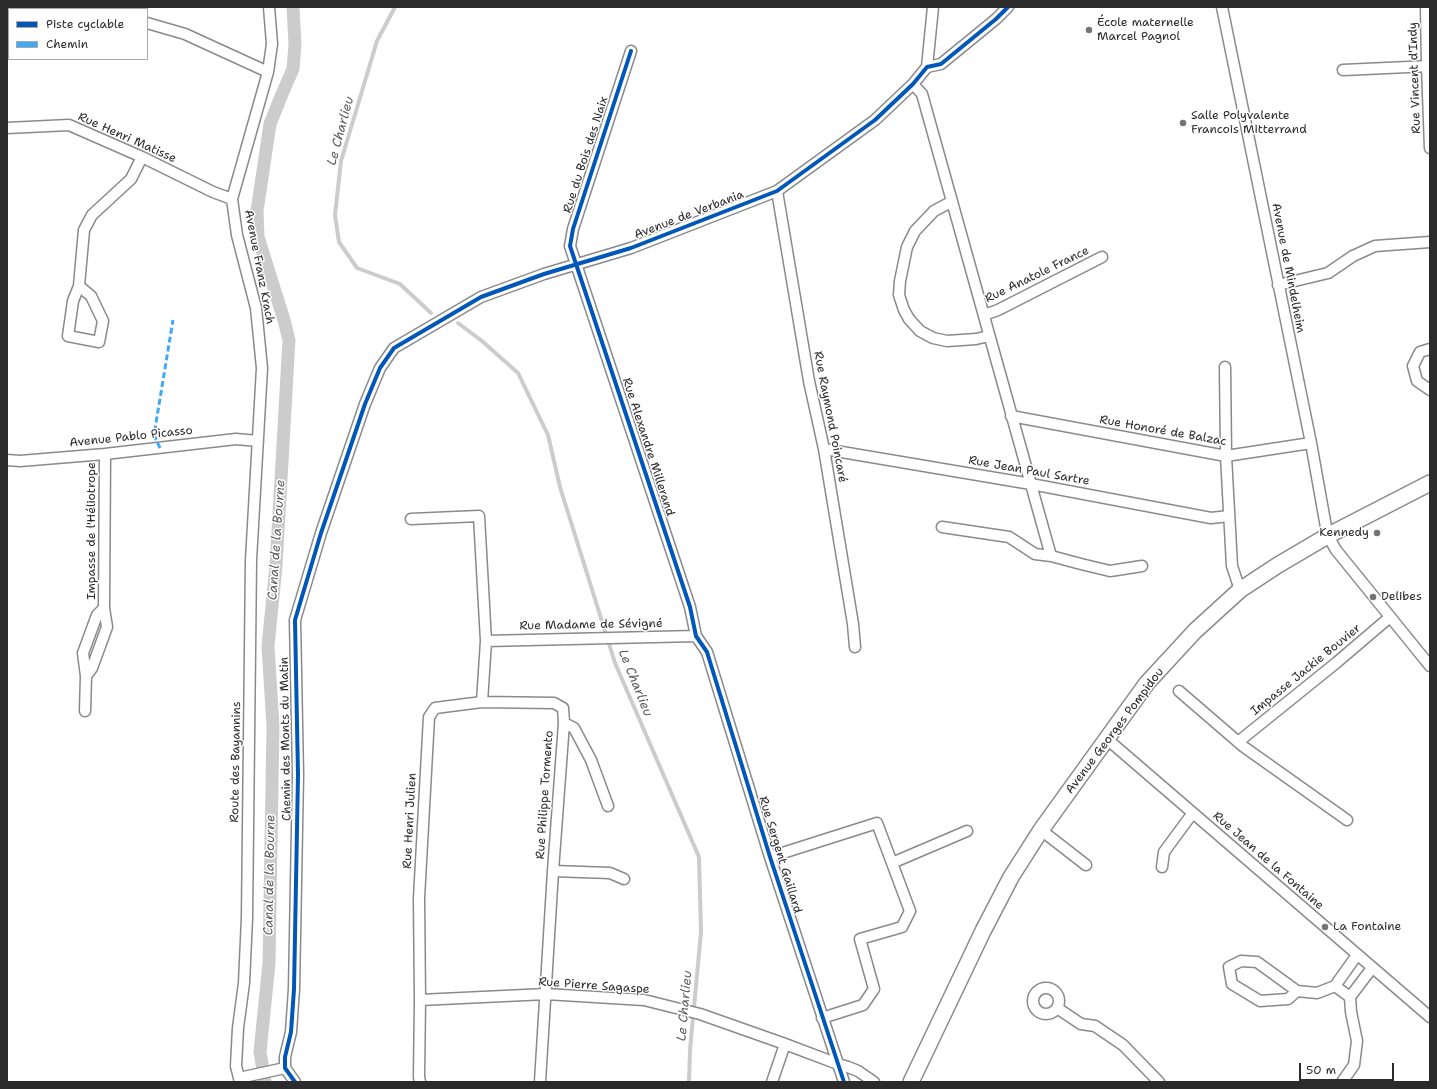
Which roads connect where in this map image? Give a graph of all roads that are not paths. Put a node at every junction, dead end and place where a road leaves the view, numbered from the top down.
1 (269, 7) edge
2 (933, 7) edge
3 (1008, 7) edge
4 (1222, 7) edge
5 (1426, 7) edge
6 (148, 23) edge
7 (630, 51) dead end
8 (1428, 66) edge
9 (927, 67) junction
10 (1343, 70) dead end
11 (268, 72) junction
12 (913, 84) junction
13 (7, 128) edge
14 (1430, 148) edge
15 (142, 157) junction
16 (777, 191) junction
17 (232, 199) junction
18 (951, 202) junction
19 (1430, 242) edge
20 (1102, 257) dead end
21 (577, 265) junction
22 (1278, 285) junction
23 (79, 286) junction
24 (984, 315) junction
25 (989, 336) junction
26 (1430, 349) edge
27 (1225, 367) dead end
28 (1430, 390) edge
29 (365, 404) joint
30 (1011, 416) junction
31 (258, 441) junction
32 (1311, 443) junction
33 (824, 448) junction
34 (105, 454) junction
35 (1226, 456) junction
36 (7, 460) edge
37 (1430, 483) edge
38 (1031, 484) junction
39 (1229, 516) junction
40 (411, 519) dead end
41 (942, 527) dead end
42 (1329, 535) junction
43 (1051, 556) junction
44 (1142, 566) dead end
45 (1240, 590) junction
46 (1390, 617) junction
47 (696, 636) junction
48 (486, 641) junction
49 (855, 647) dead end
50 (1430, 666) edge
51 (1179, 691) dead end
52 (482, 702) junction
53 (85, 711) dead end
54 (564, 723) junction
55 (1107, 739) junction
56 (1238, 742) junction
57 (608, 806) dead end
58 (1192, 814) junction
59 (1347, 820) dead end
60 (1041, 830) junction
61 (967, 831) dead end
62 (770, 857) junction
63 (892, 863) junction
64 (1086, 865) dead end
65 (1162, 867) dead end
66 (553, 871) junction
67 (624, 879) dead end
68 (1357, 955) junction
69 (1372, 968) junction
70 (1336, 986) junction
71 (1296, 991) junction
72 (546, 994) junction
73 (1350, 997) junction
74 (420, 1000) junction
75 (1057, 1008) dead end
76 (1430, 1017) edge
77 (822, 1018) junction
78 (785, 1044) junction
79 (838, 1064) junction
80 (281, 1069) junction
81 (243, 1079) edge
82 (295, 1082) edge
83 (420, 1082) edge
84 (540, 1082) edge
85 (772, 1082) edge
86 (844, 1082) edge
87 (874, 1082) edge
88 (911, 1082) edge
89 (1159, 1082) edge
90 (1342, 1082) edge

1 - 11 street, Avenue Franz Krach
2 - 9 street
3 - 9 street
4 - 22 street, Avenue de Mindelheim
5 - 8 street, Rue Vincent d'Indy
6 - 11 street
7 - 21 street, Rue du Bois des Naix
8 - 10 street
8 - 14 street, Rue Vincent d'Indy
9 - 12 street, Avenue de Verbania
11 - 17 street, Avenue Franz Krach
12 - 16 street, Avenue de Verbania
12 - 18 street
13 - 15 street, Rue Henri Matisse
15 - 17 street, Rue Henri Matisse
15 - 23 street
16 - 21 street, Avenue de Verbania
16 - 33 street, Rue Raymond Poincaré
17 - 31 street, Avenue Franz Krach
18 - 24 street
18 - 25 street
19 - 22 street
20 - 24 street, Rue Anatole France
21 - 29 street, Avenue de Verbania
21 - 47 street, Rue Alexandre Millerand
22 - 32 street, Avenue de Mindelheim
23 - 23 street
24 - 25 street
25 - 30 street
26 - 28 street
27 - 35 street
29 - 80 street, Chemin des Monts du Matin
30 - 35 street, Rue Honoré de Balzac
30 - 38 street
31 - 34 street, Avenue Pablo Picasso
31 - 81 street, Route des Bayannins
32 - 35 street, Rue Honoré de Balzac
32 - 42 street, Avenue de Mindelheim
33 - 38 street, Rue Jean Paul Sartre
33 - 49 street, Rue Raymond Poincaré
34 - 36 street, Avenue Pablo Picasso
34 - 53 street, Impasse de l'Héliotrope
35 - 39 street
37 - 42 main road, Avenue Georges Pompidou
38 - 39 street, Rue Jean Paul Sartre
38 - 43 street
39 - 45 street
40 - 48 street
41 - 43 street
42 - 45 main road, Avenue Georges Pompidou
42 - 46 street, Avenue de Mindelheim
43 - 44 street
45 - 55 main road, Avenue Georges Pompidou
46 - 50 street, Avenue de Mindelheim
46 - 56 street, Impasse Jackie Bouvier
47 - 48 street, Rue Madame de Sévigné
47 - 62 street, Rue Sergent Gaillard
48 - 52 street
51 - 56 street
52 - 54 street, Rue Henri Julien
52 - 74 street, Rue Henri Julien
54 - 57 street, Rue Philippe Tormento
54 - 66 street, Rue Philippe Tormento
55 - 58 street, Rue Jean de la Fontaine
55 - 60 main road, Avenue Georges Pompidou
56 - 59 street
58 - 65 street
58 - 68 street, Rue Jean de la Fontaine
60 - 64 street
60 - 88 main road, Avenue Georges Pompidou
61 - 63 street
62 - 63 street
62 - 77 street, Rue Sergent Gaillard
63 - 77 street
66 - 67 street, Rue Philippe Tormento
66 - 72 street, Rue Philippe Tormento
68 - 69 street, Rue Jean de la Fontaine
68 - 70 street
69 - 73 street
69 - 76 street, Rue Jean de la Fontaine
70 - 71 street
70 - 73 street
71 - 71 street
72 - 74 street, Rue Pierre Sagaspe
72 - 78 street, Rue Pierre Sagaspe
72 - 84 street, Rue Philippe Tormento
73 - 90 street
74 - 83 street, Rue Henri Julien
75 - 89 street
77 - 79 street, Rue Sergent Gaillard
78 - 79 street, Rue Pierre Sagaspe
78 - 85 street
79 - 86 street, Rue Sergent Gaillard
79 - 87 street, Rue Pierre Sagaspe
80 - 81 street
80 - 82 street

